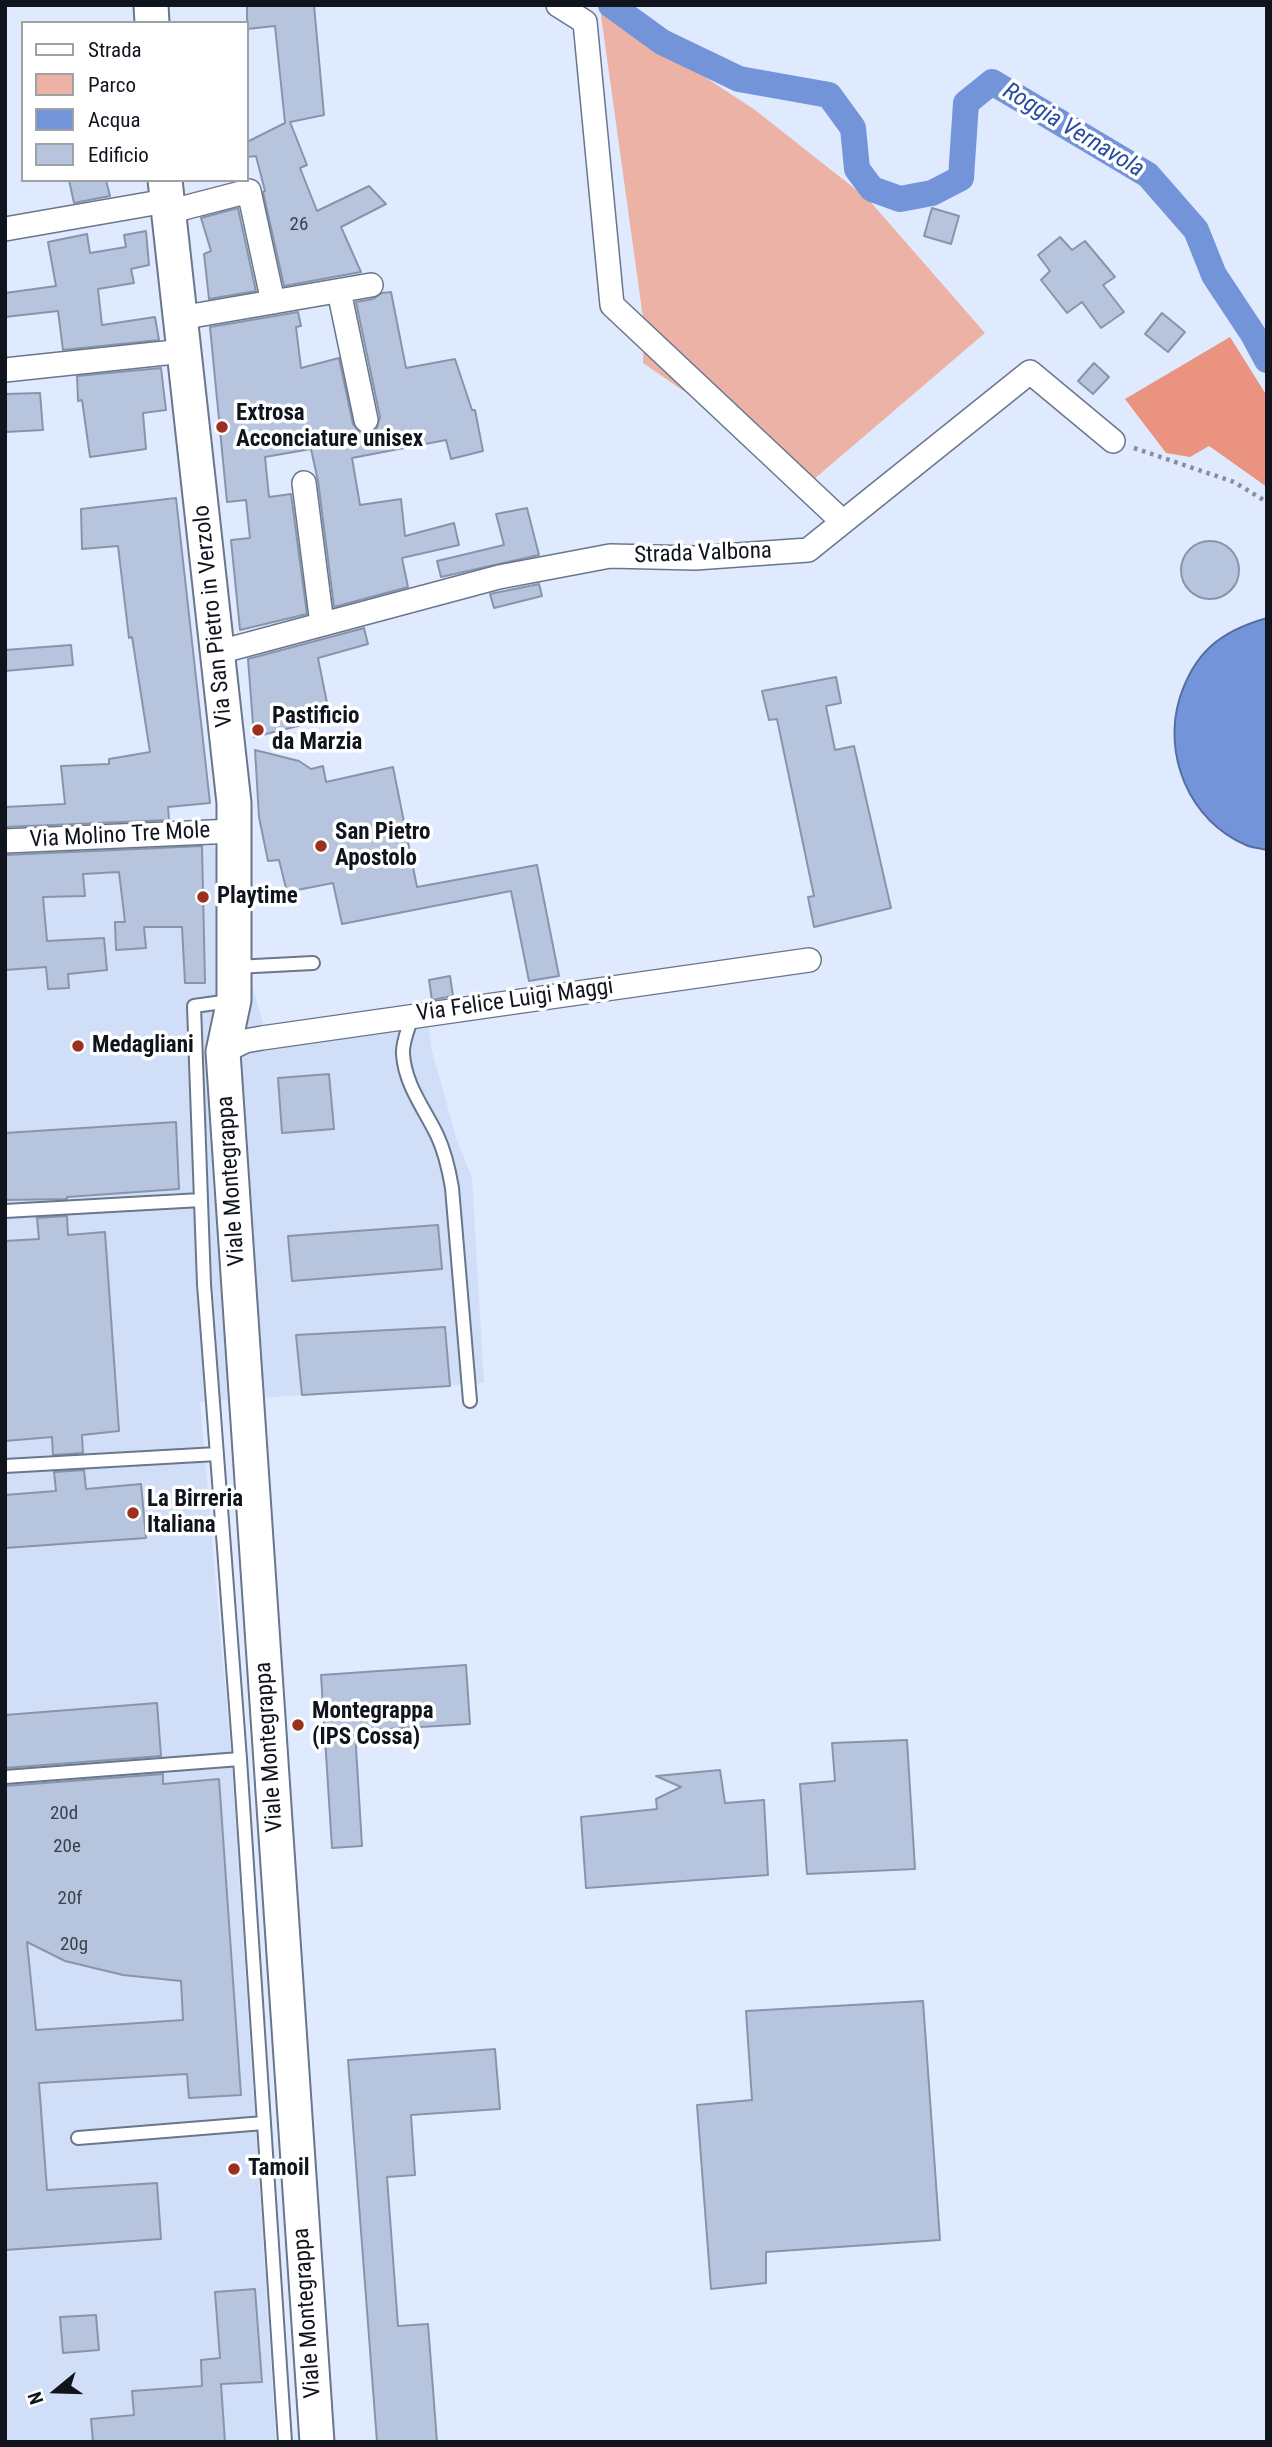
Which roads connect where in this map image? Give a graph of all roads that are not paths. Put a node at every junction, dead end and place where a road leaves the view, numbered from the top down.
1 (558, 5) edge
2 (166, 198) edge
3 (5, 229) edge
4 (371, 285) dead end
5 (339, 291) junction
6 (273, 302) junction
7 (180, 318) junction
8 (184, 351) junction
9 (5, 370) edge
10 (366, 420) dead end
11 (1113, 441) road end
12 (304, 484) dead end
13 (843, 522) junction
14 (322, 624) junction
15 (219, 652) junction
16 (234, 831) junction
17 (5, 841) edge
18 (809, 960) dead end
19 (313, 963) dead end
20 (234, 967) junction
21 (234, 1000) junction
22 (412, 1016) junction
23 (223, 1052) junction
24 (201, 1200) junction
25 (5, 1211) edge
26 (470, 1401) dead end
27 (217, 1454) junction
28 (5, 1466) edge
29 (240, 1759) junction
30 (5, 1777) edge
31 (271, 1990) junction
32 (264, 2123) junction
33 (78, 2138) dead end
34 (285, 2442) edge
35 (317, 2442) edge

1 - 13 street
2 - 3 street
2 - 6 street
2 - 7 main road, Via San Pietro in Verzolo
4 - 5 street
5 - 6 street
5 - 10 street
6 - 7 street
7 - 8 main road, Via San Pietro in Verzolo
8 - 9 street
8 - 15 main road, Via San Pietro in Verzolo
11 - 13 street, Strada Valbona
12 - 14 street
13 - 14 street, Strada Valbona
14 - 15 street, Strada Valbona
15 - 16 main road, Via San Pietro in Verzolo
16 - 17 street, Via Molino Tre Mole
16 - 20 main road, Via San Pietro in Verzolo
18 - 22 street, Via Felice Luigi Maggi
19 - 20 lane
20 - 21 main road, Via San Pietro in Verzolo
21 - 23 main road, Via San Pietro in Verzolo
21 - 24 lane
22 - 23 street, Via Felice Luigi Maggi
22 - 26 lane
23 - 31 main road, Viale Montegrappa
24 - 25 lane, Viale Montegrappa
24 - 27 lane
27 - 28 lane
27 - 29 lane
29 - 30 lane, Viale Montegrappa
29 - 31 lane
31 - 32 lane
31 - 35 main road, Viale Montegrappa
32 - 33 lane
32 - 34 lane

